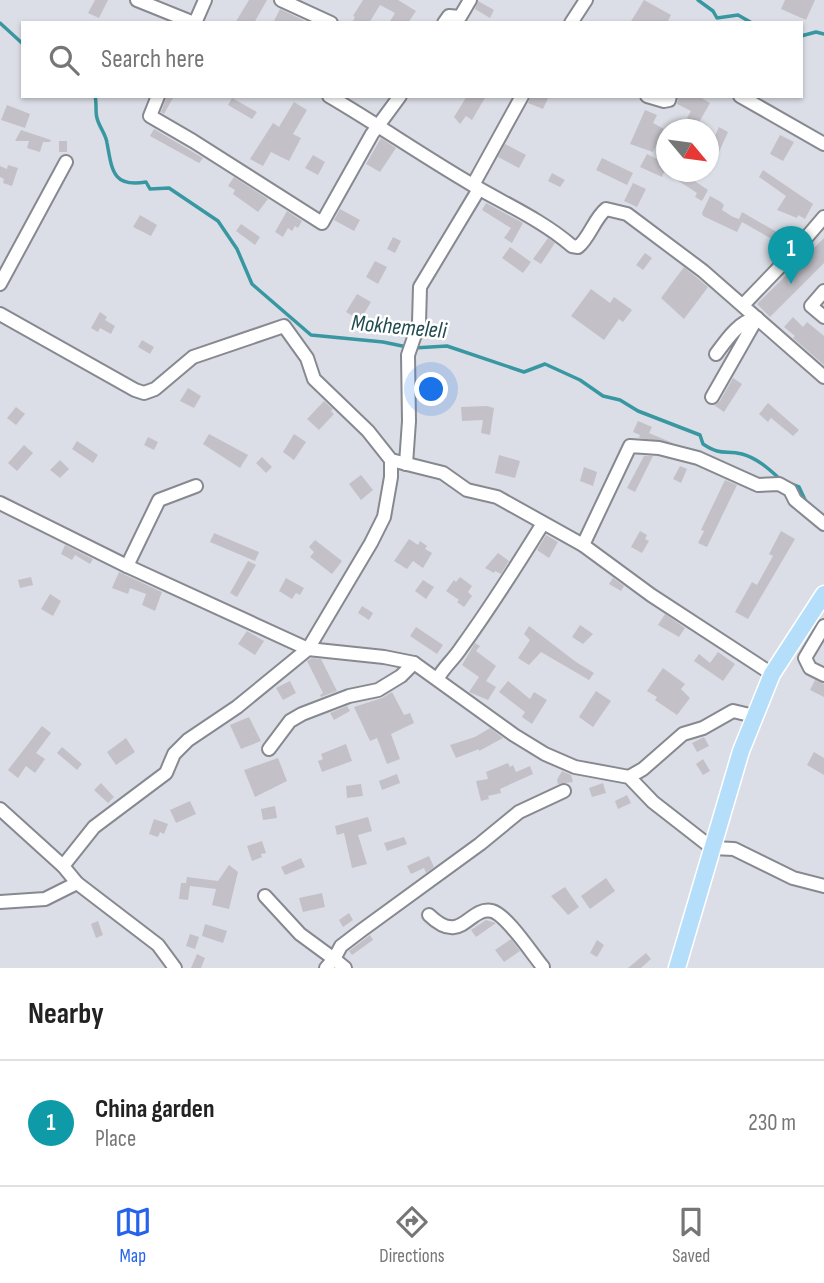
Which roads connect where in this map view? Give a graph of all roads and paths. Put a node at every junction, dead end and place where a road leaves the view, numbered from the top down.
1 (137, 0) edge
2 (205, 0) edge
3 (281, 0) edge
4 (470, 0) edge
5 (586, 0) edge
6 (465, 20) edge
7 (189, 21) edge
8 (195, 21) edge
9 (327, 21) edge
10 (445, 21) edge
11 (572, 21) edge
12 (157, 98) edge
13 (332, 98) edge
14 (399, 98) edge
15 (521, 98) edge
16 (654, 98) edge
17 (670, 98) edge
18 (744, 98) edge
19 (379, 125) junction
20 (824, 144) edge
21 (66, 162) dead end
22 (476, 187) junction
23 (824, 217) edge
24 (0, 284) edge
25 (824, 291) edge
26 (743, 305) junction
27 (0, 314) edge
28 (824, 317) edge
29 (757, 318) junction
30 (716, 354) dead end
31 (824, 377) edge
32 (712, 397) dead end
33 (391, 460) junction
34 (406, 464) junction
35 (196, 486) dead end
36 (0, 503) edge
37 (542, 524) junction
38 (824, 524) edge
39 (583, 545) junction
40 (127, 566) junction
41 (824, 594) edge
42 (824, 626) edge
43 (308, 649) junction
44 (414, 663) junction
45 (772, 674) junction
46 (824, 675) edge
47 (438, 678) junction
48 (754, 716) junction
49 (269, 749) dead end
50 (629, 777) junction
51 (564, 791) dead end
52 (0, 809) edge
53 (712, 848) junction
54 (63, 866) junction
55 (77, 883) junction
56 (824, 886) edge
57 (265, 896) dead end
58 (0, 902) edge
59 (429, 915) dead end
60 (330, 963) edge
61 (175, 968) edge
62 (345, 968) edge
63 (542, 968) edge
64 (677, 968) edge

1 - 7 street
2 - 8 street
3 - 9 street
4 - 6 street
5 - 11 street
6 - 10 street
12 - 19 street
13 - 19 street
14 - 19 street
15 - 22 street
16 - 17 street
18 - 20 street
19 - 22 street
21 - 24 street
22 - 26 street
22 - 34 street
23 - 26 street
25 - 28 street
26 - 29 street
27 - 33 street
29 - 30 street
29 - 31 street
29 - 32 street
33 - 34 street
33 - 43 street
34 - 37 street
35 - 40 street
36 - 40 street
37 - 39 street
37 - 47 street
38 - 39 street
39 - 45 street
40 - 43 street
41 - 45 main road
42 - 46 street
43 - 44 street
43 - 54 street
44 - 47 street
44 - 49 street
45 - 48 main road
47 - 50 street
48 - 50 street
48 - 53 main road
50 - 53 street
51 - 60 street
52 - 54 street
53 - 56 street
53 - 64 main road
54 - 55 street
55 - 58 street
55 - 61 street
57 - 60 street
59 - 63 street
60 - 62 street

